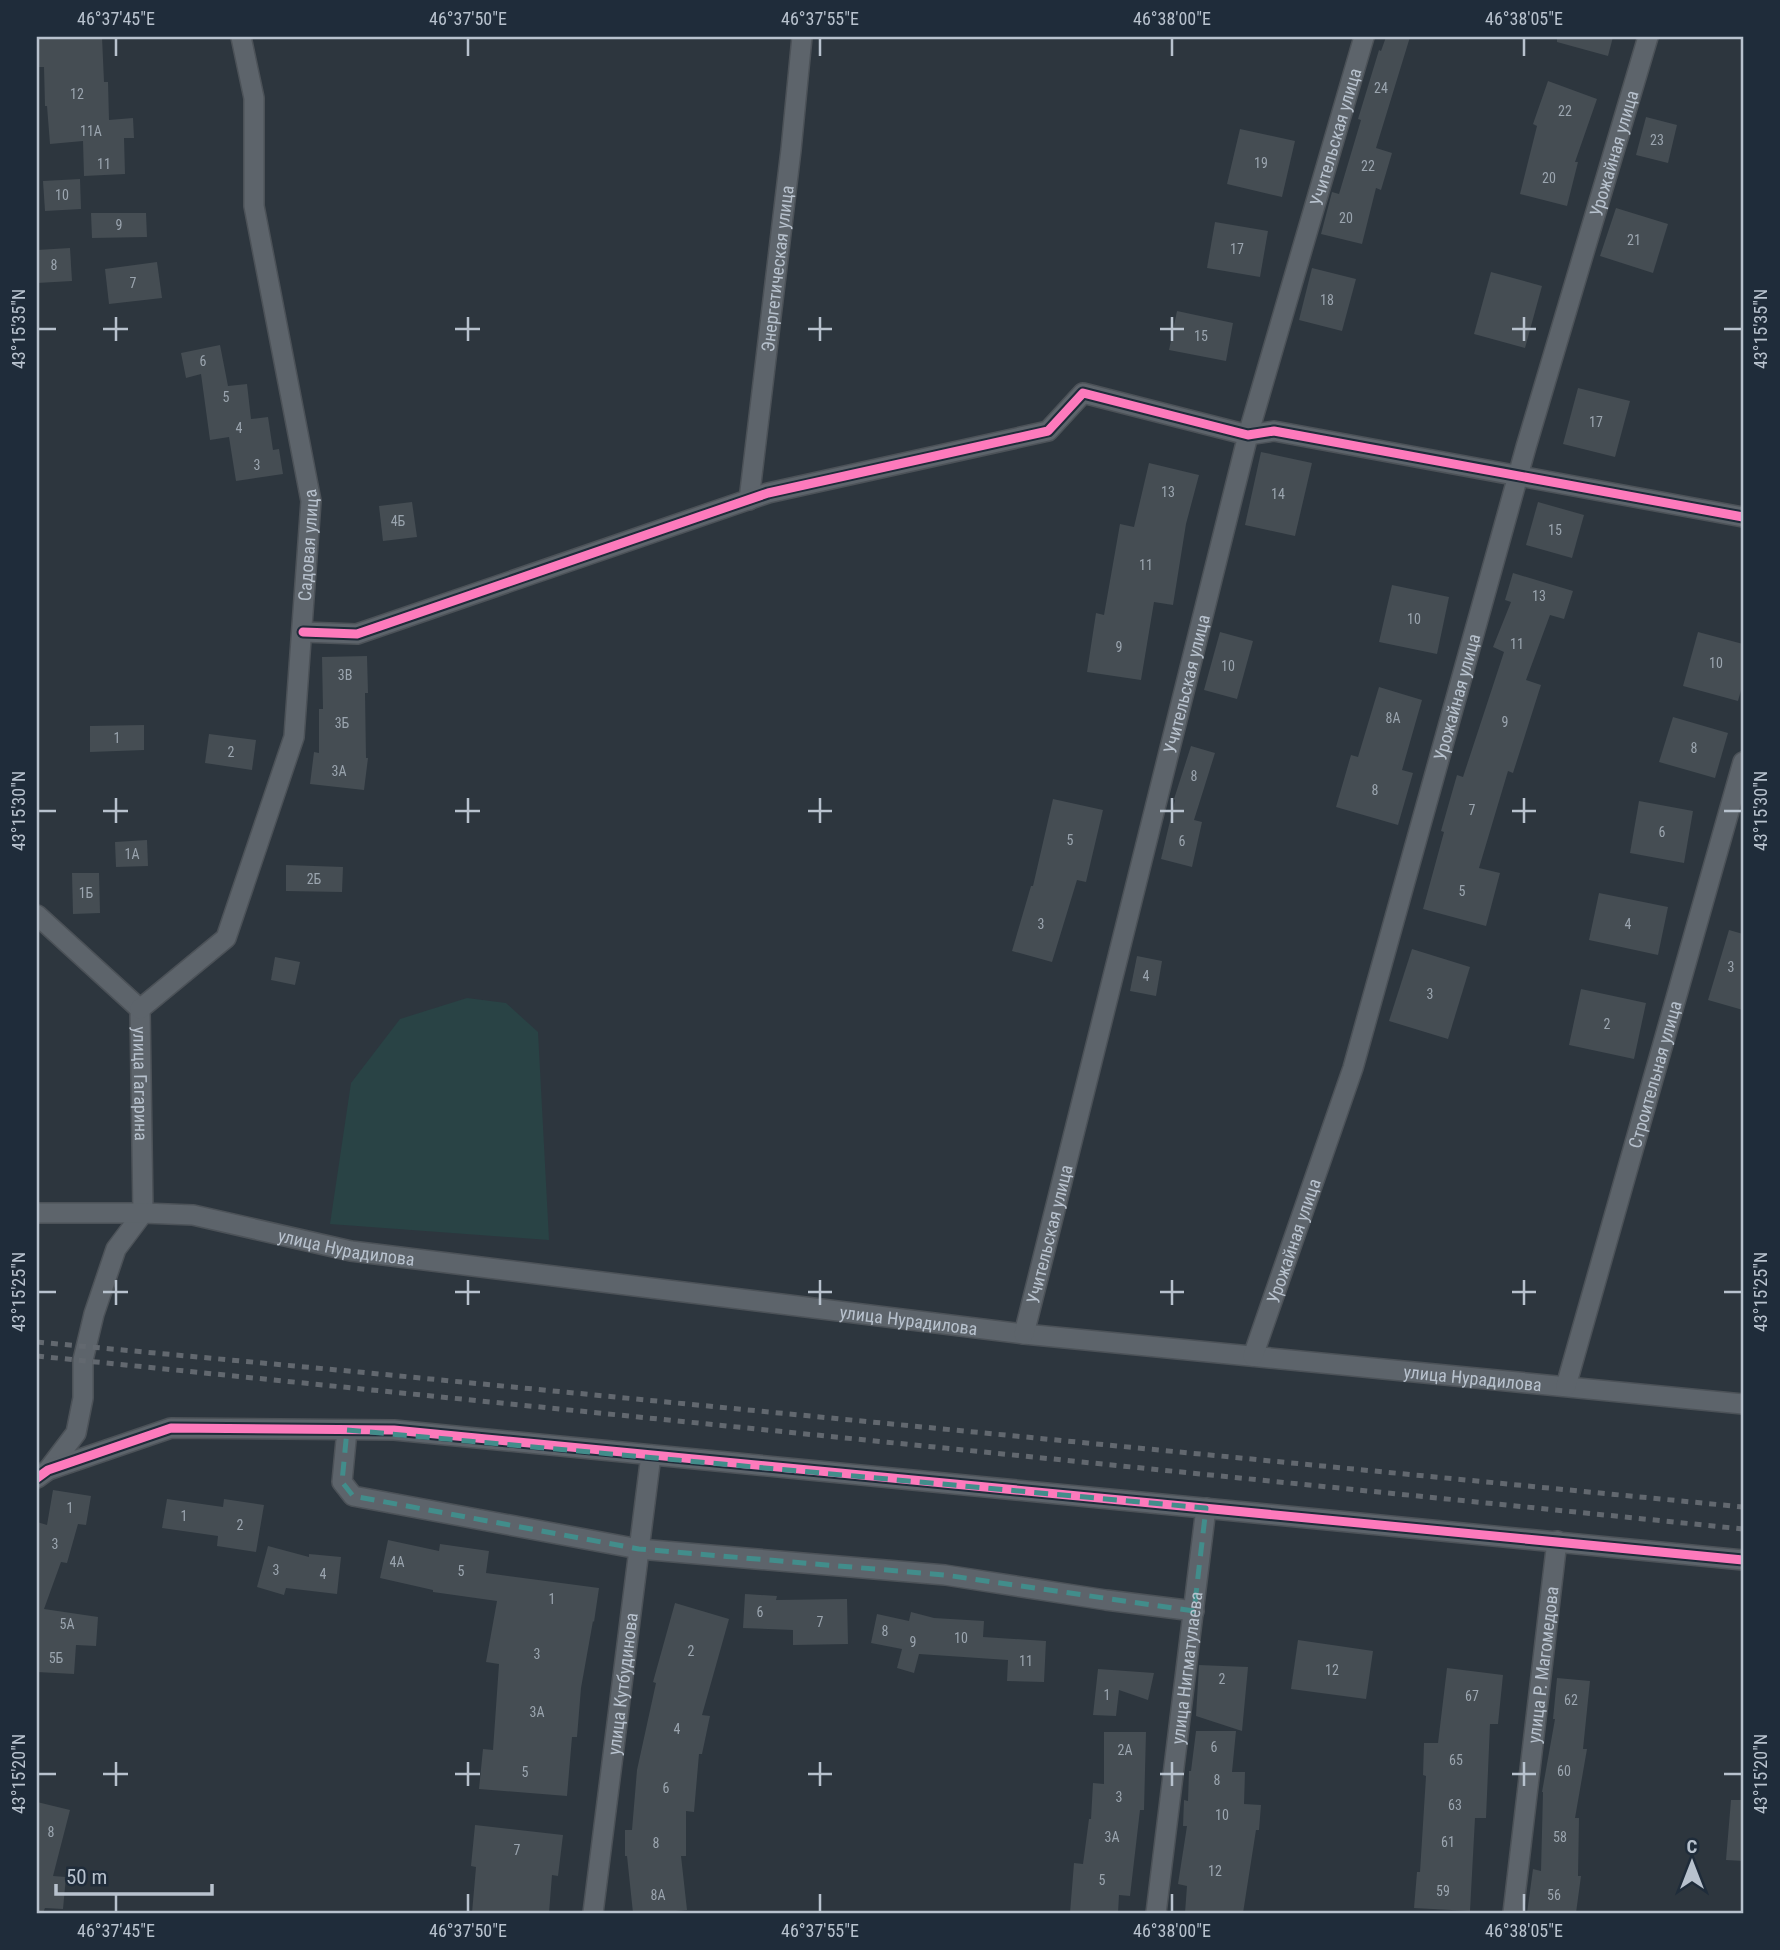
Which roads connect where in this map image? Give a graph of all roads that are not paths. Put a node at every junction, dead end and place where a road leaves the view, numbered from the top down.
1 (241, 37) edge
2 (803, 37) edge
3 (1364, 37) edge
4 (1648, 37) edge
5 (1248, 435) junction
6 (1518, 477) junction
7 (750, 500) junction
8 (1743, 517) edge
9 (303, 632) junction
10 (1743, 762) edge
11 (37, 915) edge
12 (140, 1009) junction
13 (37, 1213) edge
14 (143, 1213) junction
15 (1024, 1334) junction
16 (1253, 1356) junction
17 (1566, 1386) junction
18 (1743, 1404) edge
19 (347, 1430) junction
20 (651, 1455) junction
21 (43, 1474) edge
22 (1206, 1508) junction
23 (1557, 1541) junction
24 (639, 1549) junction
25 (1743, 1560) edge
26 (1194, 1611) junction
27 (593, 1913) edge
28 (1156, 1913) edge
29 (1513, 1913) edge

1 - 9 street, Садовая улица
2 - 7 street, Энергетическая улица
3 - 5 street, Учительская улица
4 - 6 street, Урожайная улица
5 - 6 street
5 - 7 street
5 - 15 street, Учительская улица
6 - 8 street
6 - 16 street, Урожайная улица
7 - 9 street
9 - 12 street, Садовая улица
10 - 17 street, Строительная улица
11 - 12 street, улица Гагарина
12 - 14 street, улица Гагарина
13 - 14 street, улица Нурадилова
14 - 15 street, улица Нурадилова
14 - 21 street
15 - 16 street, улица Нурадилова
16 - 17 street, улица Нурадилова
17 - 18 street, улица Нурадилова
19 - 20 street
19 - 21 street
19 - 24 street
20 - 22 street
20 - 24 street, улица Кутбудинова
22 - 23 street
22 - 26 street, улица Нигматулаева
23 - 25 street
23 - 29 street, улица Р. Магомедова
24 - 26 street
24 - 27 street, улица Кутбудинова
26 - 28 street, улица Нигматулаева

